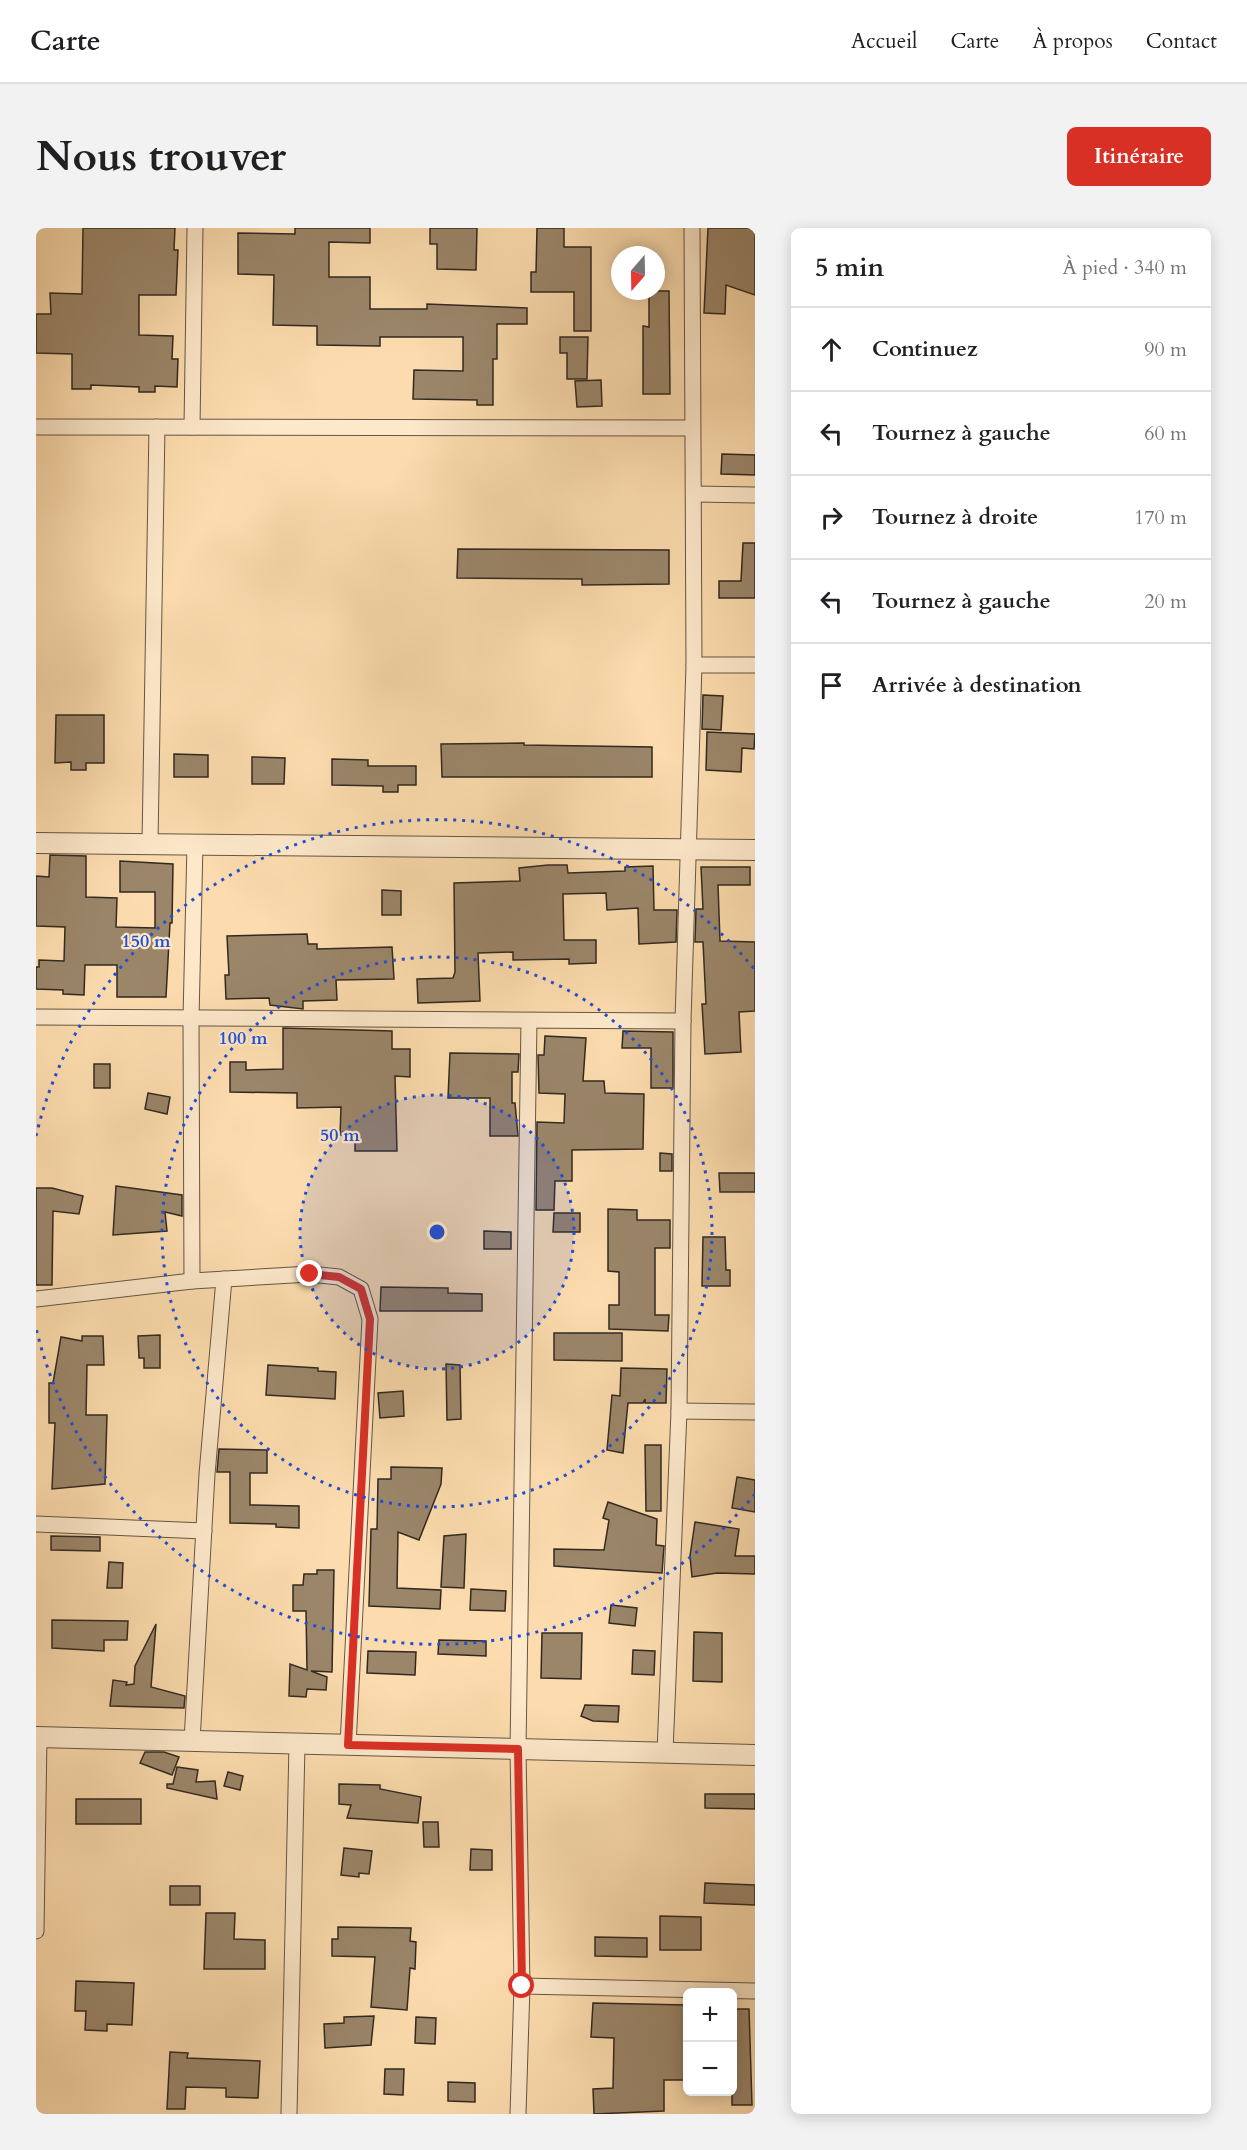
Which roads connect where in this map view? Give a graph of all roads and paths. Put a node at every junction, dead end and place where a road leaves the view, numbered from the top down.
1 (195, 228) edge
2 (692, 228) edge
3 (157, 427) junction
4 (192, 427) junction
5 (36, 428) edge
6 (692, 428) junction
7 (695, 494) junction
8 (755, 495) edge
9 (694, 665) junction
10 (755, 665) edge
11 (36, 843) edge
12 (150, 843) junction
13 (195, 844) junction
14 (689, 849) junction
15 (755, 850) edge
16 (36, 1017) edge
17 (191, 1018) junction
18 (529, 1021) junction
19 (683, 1021) junction
20 (224, 1279) junction
21 (192, 1281) junction
22 (36, 1299) edge
23 (679, 1411) junction
24 (755, 1412) edge
25 (36, 1524) edge
26 (204, 1531) junction
27 (38, 1737) edge
28 (192, 1741) junction
29 (297, 1744) junction
30 (348, 1745) junction
31 (518, 1749) junction
32 (665, 1752) junction
33 (755, 1755) edge
34 (36, 1931) edge
35 (522, 1986) junction
36 (755, 1990) edge
37 (289, 2114) edge
38 (518, 2114) edge

1 - 4 street
2 - 6 street
3 - 4 street
3 - 5 street
3 - 12 street
4 - 6 street
6 - 7 street
7 - 8 street
7 - 9 street
9 - 10 street
9 - 14 street
11 - 12 street
12 - 13 street
13 - 14 street
13 - 17 street
14 - 15 street
14 - 19 street
16 - 17 street
17 - 18 street
17 - 21 street
18 - 19 street
18 - 31 street
19 - 23 street
20 - 21 street
20 - 26 street
20 - 30 street
21 - 22 street
23 - 24 street
23 - 32 street
25 - 26 street
26 - 28 street
27 - 28 street
27 - 34 street
28 - 29 street
29 - 30 street
29 - 37 street
30 - 31 street
31 - 32 street
31 - 35 street
32 - 33 street
35 - 36 street
35 - 38 street

